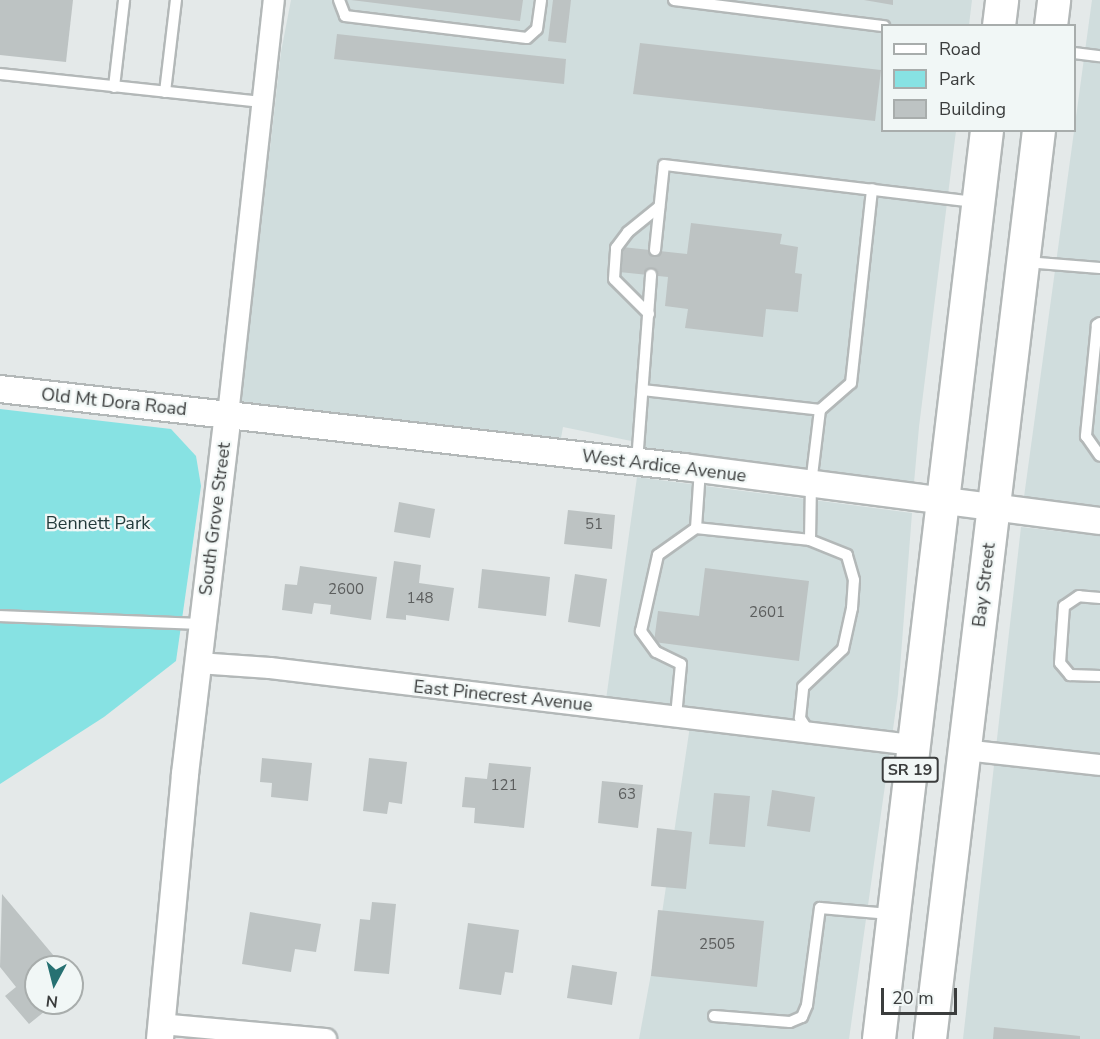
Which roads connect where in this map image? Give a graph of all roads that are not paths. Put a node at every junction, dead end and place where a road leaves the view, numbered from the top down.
1 (124, 0) edge
2 (176, 0) edge
3 (274, 0) edge
4 (339, 0) edge
5 (541, 0) edge
6 (674, 0) edge
7 (1002, 0) edge
8 (1054, 0) edge
9 (999, 24) edge
10 (1051, 24) edge
11 (881, 26) edge
12 (1076, 53) edge
13 (1100, 56) edge
14 (0, 74) edge
15 (114, 87) junction
16 (165, 92) junction
17 (262, 102) junction
18 (987, 132) edge
19 (1039, 132) edge
20 (872, 189) junction
21 (978, 202) junction
22 (659, 207) junction
23 (655, 250) dead end
24 (1023, 262) junction
25 (1100, 268) edge
26 (651, 275) dead end
27 (649, 314) junction
28 (1100, 323) edge
29 (0, 389) edge
30 (643, 390) junction
31 (820, 410) junction
32 (228, 415) junction
33 (1100, 456) edge
34 (637, 462) junction
35 (700, 469) junction
36 (811, 484) junction
37 (943, 502) junction
38 (993, 509) junction
39 (1100, 521) edge
40 (696, 528) junction
41 (810, 540) junction
42 (1100, 598) edge
43 (0, 616) edge
44 (202, 624) junction
45 (198, 663) junction
46 (1100, 676) edge
47 (676, 716) junction
48 (809, 732) junction
49 (913, 745) junction
50 (964, 750) junction
51 (1100, 765) edge
52 (894, 915) junction
53 (714, 1016) dead end
54 (160, 1032) edge
55 (326, 1039) edge
56 (879, 1039) edge
57 (930, 1039) edge

1 - 15 lane
2 - 16 lane
3 - 17 street, South Grove Street
4 - 5 lane
6 - 11 lane
7 - 9 main road
8 - 10 main road
12 - 13 lane
14 - 15 lane
15 - 16 lane
16 - 17 lane
17 - 32 street, South Grove Street
18 - 21 main road, SR 19
19 - 24 main road, Bay Street / SR 19
20 - 21 lane
20 - 22 lane
20 - 31 lane
21 - 37 main road, SR 19
22 - 23 lane
22 - 27 lane
24 - 25 lane
24 - 38 main road, Bay Street / SR 19
26 - 27 lane
27 - 30 lane
28 - 33 lane
29 - 32 street, Old Mt Dora Road
30 - 31 lane
30 - 34 lane
31 - 36 lane
32 - 34 street, West Ardice Avenue
32 - 44 street, South Grove Street
34 - 35 street, West Ardice Avenue
35 - 36 street, West Ardice Avenue
35 - 40 lane
36 - 37 street, West Ardice Avenue
36 - 41 lane
37 - 38 street, West Ardice Avenue
37 - 49 main road, SR 19
38 - 39 street, West Ardice Avenue
38 - 50 main road, Bay Street / SR 19
40 - 41 lane
40 - 47 lane
41 - 48 lane
42 - 46 lane
43 - 44 lane
44 - 45 street, South Grove Street
45 - 47 street, East Pinecrest Avenue
45 - 54 street, South Grove Street
47 - 48 street, East Pinecrest Avenue
48 - 49 street, East Pinecrest Avenue
49 - 52 main road, SR 19
50 - 51 street
50 - 57 main road, Bay Street / SR 19
52 - 53 lane
52 - 56 main road, SR 19
54 - 55 street

